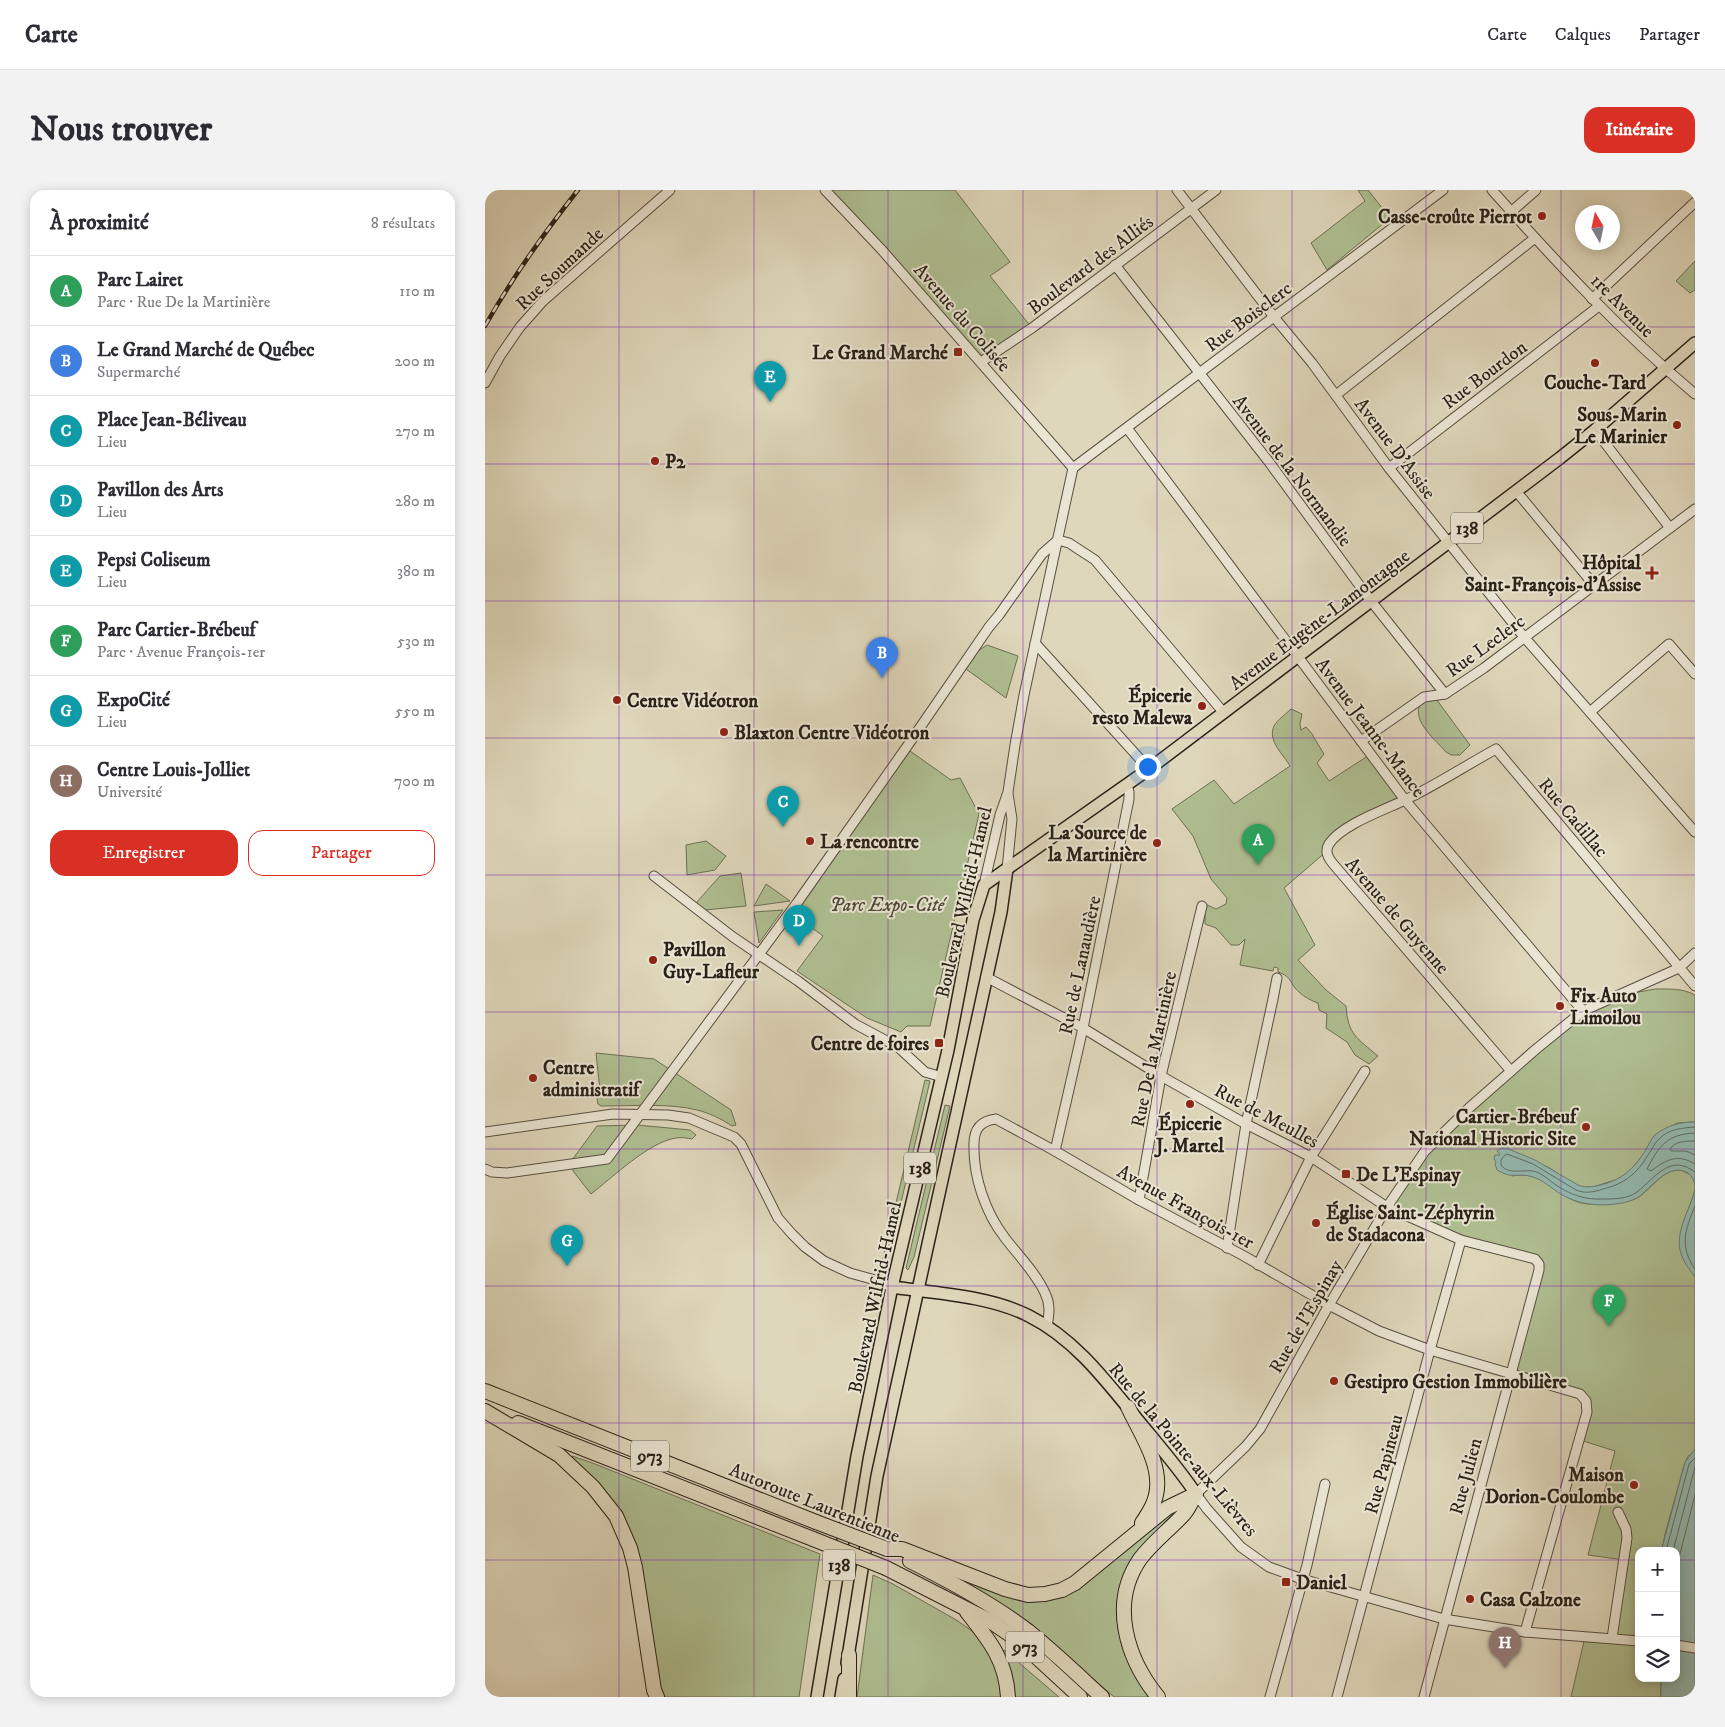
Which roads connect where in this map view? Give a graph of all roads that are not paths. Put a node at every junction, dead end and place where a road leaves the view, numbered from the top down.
1 (671, 190) edge
2 (825, 190) edge
3 (1177, 190) edge
4 (1216, 190) edge
5 (1443, 190) edge
6 (1492, 190) edge
7 (1536, 190) edge
8 (1695, 202) edge
9 (1192, 208) junction
10 (1511, 212) junction
11 (1535, 238) junction
12 (1115, 265) junction
13 (1593, 299) junction
14 (1599, 306) junction
15 (1274, 318) junction
16 (1695, 343) edge
17 (981, 362) junction
18 (1665, 369) junction
19 (1199, 374) junction
20 (485, 383) edge
21 (1695, 394) edge
22 (1336, 395) junction
23 (1127, 428) junction
24 (1595, 430) junction
25 (1073, 468) junction
26 (1389, 468) junction
27 (1516, 490) junction
28 (1695, 509) edge
29 (1669, 528) junction
30 (1058, 540) junction
31 (1448, 543) junction
32 (1594, 585) junction
33 (1371, 601) junction
34 (1524, 638) junction
35 (1035, 643) junction
36 (1297, 657) junction
37 (1695, 674) edge
38 (1445, 694) junction
39 (1590, 712) junction
40 (1224, 713) junction
41 (1361, 741) junction
42 (1149, 769) junction
43 (1127, 785) junction
44 (1008, 792) junction
45 (1405, 800) junction
46 (1695, 832) edge
47 (1007, 869) junction
48 (654, 876) dead end
49 (985, 885) junction
50 (1202, 906) dead end
51 (1695, 953) edge
52 (758, 954) junction
53 (1679, 968) junction
54 (986, 976) junction
55 (1277, 978) dead end
56 (1695, 986) edge
57 (1583, 1011) junction
58 (1083, 1028) junction
59 (1365, 1071) dead end
60 (1511, 1071) junction
61 (1161, 1076) junction
62 (942, 1077) junction
63 (641, 1114) junction
64 (1246, 1124) junction
65 (485, 1132) edge
66 (1055, 1151) junction
67 (1311, 1157) junction
68 (485, 1168) edge
69 (1139, 1200) junction
70 (1387, 1208) junction
71 (1461, 1240) junction
72 (1227, 1248) junction
73 (1258, 1264) junction
74 (1539, 1264) joint
75 (892, 1287) junction
76 (917, 1291) junction
77 (1329, 1305) junction
78 (1047, 1327) junction
79 (1430, 1350) junction
80 (1509, 1374) junction
81 (485, 1392) edge
82 (1128, 1407) junction
83 (485, 1411) edge
84 (1325, 1484) dead end
85 (1196, 1494) junction
86 (1618, 1512) dead end
87 (1133, 1536) junction
88 (887, 1549) junction
89 (1302, 1579) junction
90 (1364, 1598) junction
91 (963, 1607) junction
92 (1444, 1619) junction
93 (1525, 1632) junction
94 (1612, 1638) junction
95 (1635, 1641) edge
96 (1680, 1646) edge
97 (1695, 1648) edge
98 (849, 1654) junction
99 (657, 1697) edge
100 (817, 1697) edge
101 (841, 1697) edge
102 (849, 1697) edge
103 (1008, 1697) edge
104 (1080, 1697) edge
105 (1102, 1697) edge
106 (1158, 1697) edge
107 (1269, 1697) edge
108 (1337, 1697) edge
109 (1424, 1697) edge

1 - 20 street, Rue Soumande
2 - 17 street, Avenue du Colisée
3 - 9 street, Avenue D'Assise
4 - 9 street, Boulevard des Alliés
5 - 15 street, Rue Boisclerc
6 - 10 street, 1re Avenue
7 - 10 street
8 - 13 street
9 - 12 street, Boulevard des Alliés
9 - 15 street, Avenue D'Assise
10 - 11 street, 1re Avenue
11 - 13 street, 1re Avenue
11 - 22 street
12 - 17 street, Boulevard des Alliés
12 - 19 street, Avenue de la Normandie
13 - 14 street, 1re Avenue
14 - 18 street, 1re Avenue
14 - 26 street, Rue Bourdon
15 - 19 street, Rue Boisclerc
15 - 22 street, Avenue D'Assise
16 - 18 main road, 138
17 - 25 street, Avenue du Colisée
18 - 21 street, 1re Avenue
18 - 24 main road, Avenue Eugène-Lamontagne / 138
19 - 23 street, Rue Boisclerc
19 - 33 street, Avenue de la Normandie
22 - 26 street, Avenue D'Assise
23 - 25 street, Rue Boisclerc
23 - 36 street, Avenue Jeanne-Mance
24 - 27 main road, Avenue Eugène-Lamontagne / 138
24 - 29 street
25 - 30 street, Boulevard Wilfrid-Hamel
26 - 31 street, Avenue D'Assise
27 - 31 main road, Avenue Eugène-Lamontagne / 138
27 - 32 street
28 - 29 street, Rue Leclerc
29 - 32 street, Rue Leclerc
30 - 35 street, Boulevard Wilfrid-Hamel
30 - 40 street
30 - 52 street
31 - 33 main road, Avenue Eugène-Lamontagne / 138
31 - 34 street, Avenue D'Assise
32 - 34 street, Rue Leclerc
33 - 36 main road, Avenue Eugène-Lamontagne / 138
33 - 38 street, Avenue de la Normandie
34 - 38 street, Rue Leclerc
34 - 39 street, Avenue D'Assise
35 - 42 street
35 - 44 street, Boulevard Wilfrid-Hamel
36 - 40 main road, Avenue Eugène-Lamontagne / 138
36 - 41 street, Avenue Jeanne-Mance
37 - 39 street
38 - 41 street, Rue Leclerc
39 - 46 street, Avenue D'Assise
40 - 42 main road, Avenue Eugène-Lamontagne / 138
41 - 45 street, Avenue Jeanne-Mance
42 - 43 main road, Avenue Eugène-Lamontagne / 138
43 - 47 main road, Avenue Eugène-Lamontagne / 138
43 - 58 street, Rue de Lanaudière
44 - 47 street, Boulevard Wilfrid-Hamel
44 - 49 street, Boulevard Wilfrid-Hamel
45 - 53 street, Rue Cadillac
45 - 57 street, Avenue Jeanne-Mance
45 - 60 street, Avenue de Guyenne
47 - 49 main road, Avenue Eugène-Lamontagne / 138
47 - 54 main road, Boulevard Wilfrid-Hamel / 138
48 - 52 street
49 - 62 main road, Boulevard Wilfrid-Hamel / 138
50 - 61 street, Rue De la Martinière
51 - 53 street, Rue de l'Espinay
52 - 62 street
52 - 63 street
53 - 56 street, Rue Cadillac
53 - 57 street, Rue de l'Espinay
54 - 58 street, Rue de Meulles
54 - 76 main road, Boulevard Wilfrid-Hamel / 138
55 - 64 street
57 - 60 street, Rue de l'Espinay
58 - 61 street, Rue de Meulles
58 - 66 street, Rue de Lanaudière
59 - 67 street
60 - 70 street, Rue de l'Espinay
61 - 64 street, Rue de Meulles
61 - 69 street, Rue De la Martinière
62 - 75 main road, Boulevard Wilfrid-Hamel / 138
63 - 65 street
63 - 68 street
63 - 75 street
64 - 67 street, Rue de Meulles
64 - 72 street
66 - 69 street, Avenue François-1er
66 - 78 street, Avenue François-1er
67 - 70 street, Rue de Meulles
67 - 73 street
69 - 72 street, Avenue François-1er
70 - 71 street, Rue de Meulles
70 - 77 street, Rue de l'Espinay
71 - 74 street, Rue de Meulles
71 - 79 street, Rue Papineau
72 - 73 street, Avenue François-1er
73 - 77 street, Avenue François-1er
74 - 80 street, Rue Julien
75 - 76 main road, Rue de la Pointe-aux-Lièvres
75 - 100 main road, Boulevard Wilfrid-Hamel / 138
76 - 78 main road, Rue de la Pointe-aux-Lièvres
76 - 98 main road, Boulevard Wilfrid-Hamel / 138
77 - 79 street, Avenue François-1er
77 - 85 street, Rue de l'Espinay
78 - 82 main road, Rue de la Pointe-aux-Lièvres
79 - 80 street, Avenue François-1er
79 - 90 street, Rue Papineau
80 - 92 street, Rue Julien
80 - 93 street, Avenue François-1er
81 - 88 highway, Autoroute Laurentienne / 973, bridge
82 - 85 main road, Rue de la Pointe-aux-Lièvres
82 - 87 highway
83 - 91 highway, Autoroute Laurentienne / 973, bridge
83 - 99 highway
84 - 89 street
85 - 87 highway
85 - 89 street, Rue de la Pointe-aux-Lièvres
85 - 106 highway
86 - 94 street
87 - 88 highway
88 - 105 highway, Autoroute Laurentienne / 973
89 - 90 street, Rue de la Pointe-aux-Lièvres
89 - 107 street
90 - 92 street, Rue de la Pointe-aux-Lièvres
90 - 108 street, Rue Papineau
91 - 103 highway
91 - 104 highway, Autoroute Laurentienne / 973
92 - 93 street, Rue de la Pointe-aux-Lièvres
92 - 109 street, Rue Julien
93 - 94 street, Rue de la Pointe-aux-Lièvres
94 - 95 street, Rue de la Pointe-aux-Lièvres
96 - 97 street
98 - 101 main road, Boulevard Wilfrid-Hamel / 138
98 - 102 highway

